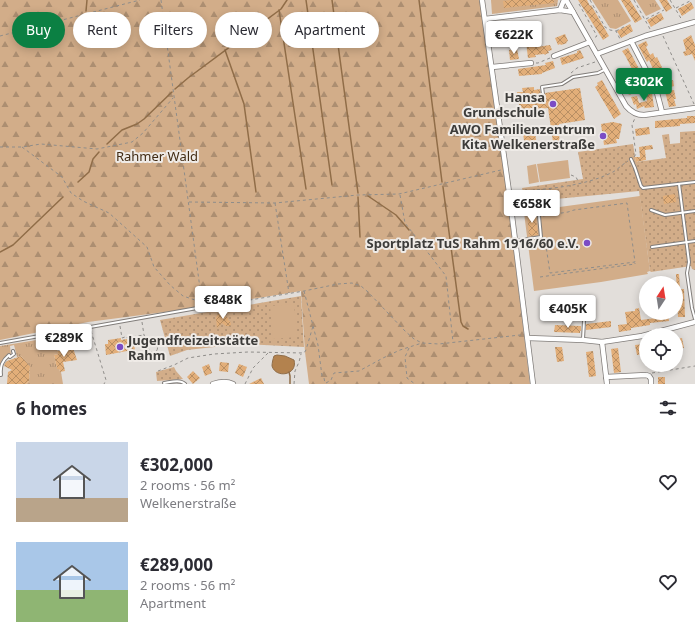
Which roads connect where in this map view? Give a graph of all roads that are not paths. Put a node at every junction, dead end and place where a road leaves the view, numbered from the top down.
1 (482, 0) edge
2 (565, 0) edge
3 (560, 10) junction
4 (573, 12) junction
5 (485, 19) junction
6 (693, 22) edge
7 (695, 29) edge
8 (589, 41) junction
9 (631, 41) junction
10 (596, 54) junction
11 (554, 56) road end
12 (531, 63) road end
13 (492, 67) junction
14 (605, 70) junction
15 (544, 101) dead end
16 (695, 107) edge
17 (662, 112) junction
18 (631, 159) road end
19 (695, 182) edge
20 (679, 184) junction
21 (651, 210) dead end
22 (695, 211) edge
23 (683, 213) junction
24 (539, 216) road end
25 (515, 241) junction
26 (695, 241) edge
27 (687, 242) junction
28 (652, 246) dead end
29 (203, 307) road end
30 (586, 313) dead end
31 (695, 320) edge
32 (528, 338) junction
33 (583, 340) junction
34 (602, 342) junction
35 (0, 343) edge
36 (13, 351) dead end
37 (0, 375) edge
38 (606, 378) junction
39 (164, 383) dead end
40 (185, 384) edge
41 (213, 384) edge
42 (233, 384) edge
43 (533, 384) edge
44 (607, 384) edge
45 (651, 384) edge

1 - 5 street
2 - 3 street
2 - 4 street
3 - 4 street
3 - 5 street
4 - 8 street
5 - 13 street
6 - 7 street
6 - 9 street
8 - 10 street
8 - 11 street
9 - 10 street
9 - 17 street
10 - 14 street
12 - 13 street
13 - 25 street
14 - 15 lane
14 - 17 street
16 - 17 street
18 - 20 lane
19 - 20 lane
20 - 23 lane
21 - 23 lane
22 - 23 lane
23 - 27 lane
24 - 25 lane
25 - 32 street
26 - 27 lane
27 - 28 lane
27 - 31 lane
29 - 35 lane
30 - 33 lane
31 - 34 street
32 - 33 street
32 - 43 street
33 - 34 street
34 - 38 street
36 - 37 lane
38 - 44 street
38 - 45 street
39 - 40 lane
41 - 42 street

